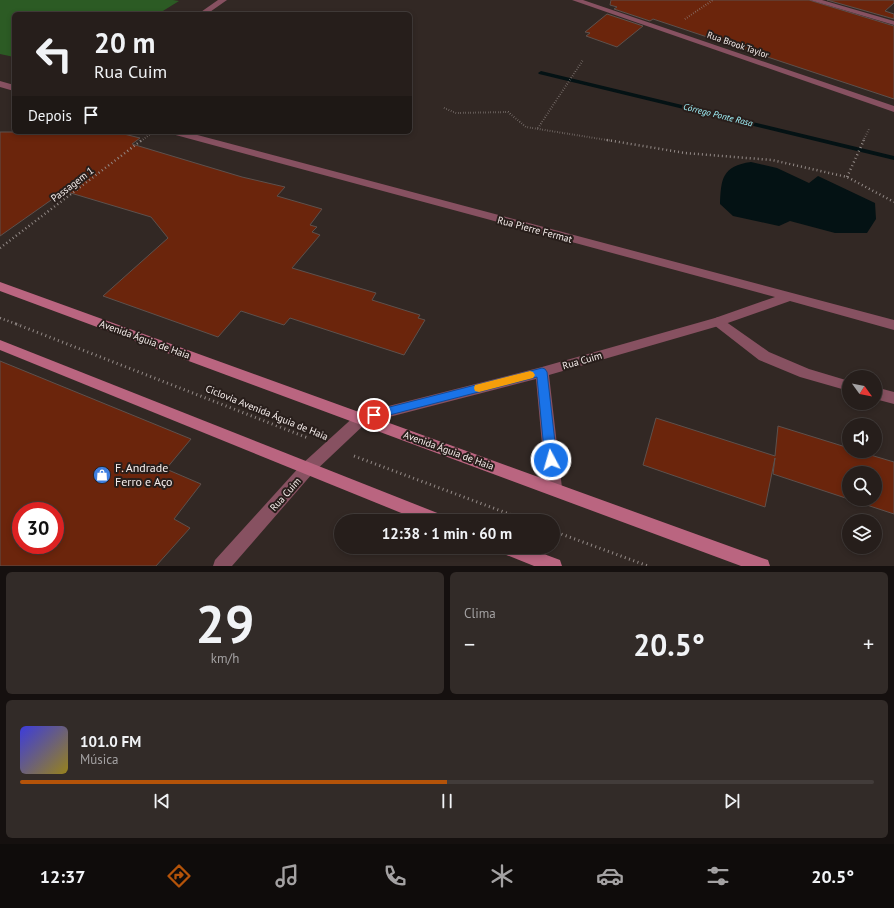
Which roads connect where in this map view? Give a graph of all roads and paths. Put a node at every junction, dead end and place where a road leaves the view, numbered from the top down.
1 (224, 0) edge
2 (576, 0) edge
3 (713, 0) edge
4 (814, 0) edge
5 (205, 12) edge
6 (894, 23) edge
7 (668, 32) junction
8 (583, 60) dead end
9 (0, 84) edge
10 (12, 87) edge
11 (444, 108) dead end
12 (894, 109) edge
13 (538, 128) junction
14 (869, 129) dead end
15 (150, 134) edge
16 (183, 134) edge
17 (847, 177) junction
18 (894, 202) edge
19 (0, 248) edge
20 (0, 286) edge
21 (789, 297) junction
22 (0, 318) edge
23 (718, 322) junction
24 (894, 325) edge
25 (0, 346) edge
26 (542, 372) junction
27 (842, 384) edge
28 (882, 395) edge
29 (894, 398) edge
30 (362, 418) junction
31 (331, 446) junction
32 (307, 469) junction
33 (554, 488) junction
34 (421, 514) edge
35 (510, 514) edge
36 (560, 533) edge
37 (523, 554) edge
38 (221, 566) edge
39 (554, 566) edge
40 (648, 566) edge
41 (762, 566) edge

1 - 5 street
2 - 7 street, Rua Brook Taylor
3 - 7 path
4 - 6 street
7 - 12 street, Rua Brook Taylor
8 - 13 path
9 - 10 street
11 - 13 path
13 - 17 path
14 - 17 path
15 - 19 path, Passagem 1
16 - 21 street, Rua Pierre Fermat
17 - 18 path
20 - 30 main road, Avenida Águia de Haia
21 - 23 street, Rua Cuim
21 - 24 street, Rua Pierre Fermat
22 - 31 path, Ciclovia Avenida Águia de Haia
23 - 26 street, Rua Cuim
23 - 27 street
25 - 32 main road
26 - 30 street, Rua Cuim
26 - 33 street
28 - 29 street
30 - 31 street, Rua Cuim
30 - 33 main road, Avenida Águia de Haia
31 - 32 street, Rua Cuim
31 - 35 path, Ciclovia Avenida Águia de Haia
32 - 34 main road
32 - 38 street, Rua Cuim
33 - 41 main road, Avenida Águia de Haia
36 - 40 path
37 - 39 main road

